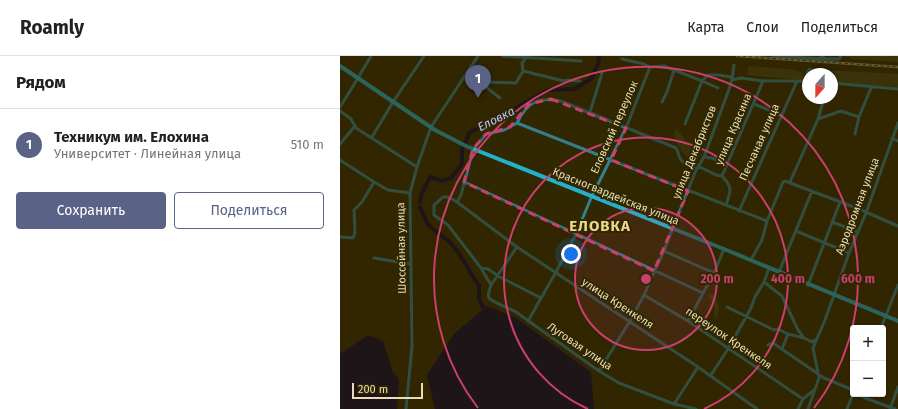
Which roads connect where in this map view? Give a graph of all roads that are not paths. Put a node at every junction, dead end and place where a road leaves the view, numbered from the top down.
1 (372, 56) edge
2 (424, 56) edge
3 (478, 56) edge
4 (503, 56) edge
5 (773, 56) edge
6 (821, 56) edge
7 (841, 56) edge
8 (526, 58) junction
9 (622, 59) dead end
10 (826, 60) junction
11 (581, 61) dead end
12 (734, 65) dead end
13 (340, 66) edge
14 (650, 67) junction
15 (674, 70) junction
16 (523, 71) junction
17 (467, 72) junction
18 (602, 73) dead end
19 (357, 78) junction
20 (580, 80) dead end
21 (732, 80) junction
22 (702, 81) junction
23 (763, 81) junction
24 (797, 81) junction
25 (802, 81) edge
26 (482, 82) junction
27 (838, 84) edge
28 (718, 88) dead end
29 (871, 88) junction
30 (898, 89) edge
31 (500, 98) dead end
32 (393, 102) junction
33 (662, 102) dead end
34 (754, 104) junction
35 (822, 104) edge
36 (340, 107) edge
37 (340, 111) edge
38 (590, 112) junction
39 (781, 115) junction
40 (859, 116) junction
41 (818, 119) junction
42 (517, 123) junction
43 (898, 123) edge
44 (685, 124) dead end
45 (355, 126) junction
46 (431, 127) junction
47 (626, 128) junction
48 (855, 134) dead end
49 (372, 137) junction
50 (892, 138) junction
51 (898, 141) edge
52 (340, 144) edge
53 (473, 149) junction
54 (704, 157) junction
55 (340, 160) edge
56 (611, 160) junction
57 (727, 164) junction
58 (417, 167) junction
59 (696, 169) junction
60 (722, 176) junction
61 (374, 182) junction
62 (464, 182) junction
63 (790, 182) junction
64 (688, 191) junction
65 (812, 191) junction
66 (410, 193) junction
67 (592, 196) junction
68 (457, 202) junction
69 (840, 202) junction
70 (726, 205) junction
71 (739, 211) junction
72 (866, 212) junction
73 (767, 221) junction
74 (832, 222) junction
75 (898, 226) edge
76 (673, 229) junction
77 (796, 232) junction
78 (858, 232) junction
79 (576, 234) junction
80 (340, 237) edge
81 (824, 243) junction
82 (517, 247) junction
83 (724, 249) junction
84 (664, 251) junction
85 (849, 253) junction
86 (374, 258) dead end
87 (751, 260) junction
88 (410, 264) junction
89 (481, 268) junction
90 (769, 268) junction
91 (654, 271) junction
92 (556, 272) junction
93 (779, 272) junction
94 (714, 273) junction
95 (498, 276) junction
96 (764, 282) junction
97 (491, 285) junction
98 (808, 285) junction
99 (898, 285) edge
100 (703, 293) junction
101 (644, 295) junction
102 (833, 295) junction
103 (541, 298) junction
104 (727, 307) dead end
105 (886, 316) junction
106 (747, 317) junction
107 (528, 321) junction
108 (630, 321) junction
109 (688, 321) junction
110 (898, 321) edge
111 (882, 325) edge
112 (788, 334) junction
113 (804, 338) junction
114 (815, 340) junction
115 (768, 345) dead end
116 (813, 348) junction
117 (728, 349) junction
118 (782, 349) junction
119 (698, 367) junction
120 (599, 371) junction
121 (819, 374) junction
122 (710, 375) junction
123 (898, 388) edge
124 (850, 389) edge
125 (814, 390) junction
126 (852, 397) edge
127 (864, 397) edge
128 (803, 399) junction
129 (674, 404) junction
130 (890, 408) edge
131 (406, 409) edge
132 (696, 409) edge
133 (757, 409) edge
134 (798, 409) edge
135 (808, 409) edge
136 (847, 409) edge
137 (895, 409) edge

1 - 19 street
2 - 32 street
3 - 17 street, Шоссейная улица
4 - 8 street
5 - 10 street
6 - 10 street
7 - 10 street
8 - 11 street
8 - 16 street
9 - 14 street
12 - 21 street, улица Декабристов
13 - 19 main road, Красногвардейская улица
14 - 15 street
14 - 47 street, Еловский переулок
15 - 22 street
15 - 33 street
16 - 20 street
16 - 26 street
17 - 26 street
17 - 46 street, Шоссейная улица
18 - 38 street
19 - 32 main road, Красногвардейская улица
19 - 36 street
21 - 22 street
21 - 23 street
21 - 54 street, улица Декабристов
22 - 28 street
22 - 44 street
23 - 24 street
23 - 34 street, улица Красина
24 - 25 street
24 - 39 street, Песчаная улица
26 - 31 street
27 - 29 street
29 - 30 street
29 - 40 street
32 - 46 main road, Красногвардейская улица
32 - 49 street
34 - 39 street
34 - 57 street, улица Красина
35 - 41 street
37 - 45 street
38 - 42 street
38 - 47 street
39 - 71 street, Песчаная улица
40 - 41 street
40 - 48 street
41 - 63 street
42 - 53 street
42 - 56 street
43 - 50 street, Аэродромная улица
45 - 49 street
45 - 52 street
46 - 53 main road, Красногвардейская улица
46 - 58 street, Шоссейная улица
47 - 56 street, Еловский переулок
47 - 59 street
49 - 58 street
50 - 51 street
50 - 72 street, Аэродромная улица
53 - 62 street
53 - 67 main road, Красногвардейская улица
54 - 57 street
54 - 59 street, улица Декабристов
55 - 61 street
56 - 64 street
56 - 67 street, Еловский переулок
57 - 60 street, улица Красина
58 - 66 street, Шоссейная улица
59 - 60 street
59 - 64 street, улица Декабристов
60 - 70 street, улица Красина
61 - 66 street
61 - 80 street
62 - 68 street
62 - 79 street
63 - 65 street
63 - 73 street
64 - 70 street
64 - 76 street, улица Декабристов
65 - 69 street
65 - 77 street
66 - 88 street, Шоссейная улица
67 - 76 main road, Красногвардейская улица
67 - 79 street, Еловский переулок
68 - 82 street, улица Кренкеля
68 - 89 street, Луговая улица
69 - 72 street
69 - 74 street
70 - 71 street
71 - 73 street
72 - 75 street
72 - 78 street, Аэродромная улица
73 - 87 street
74 - 78 street
74 - 81 street
76 - 83 main road, Красногвардейская улица
76 - 84 street, улица Декабристов
77 - 81 street
77 - 93 street
78 - 85 street, Аэродромная улица
79 - 91 street
79 - 92 street, Еловский переулок
81 - 85 street
81 - 98 street
82 - 92 street, улица Кренкеля
82 - 95 street
83 - 87 main road, Красногвардейская улица
83 - 94 street
84 - 91 street, улица Декабристов
84 - 94 street
85 - 102 street, Аэродромная улица
86 - 88 street
87 - 90 main road, Красногвардейская улица
88 - 131 street, Шоссейная улица
89 - 95 street
89 - 97 street, Луговая улица
90 - 93 main road, Красногвардейская улица
90 - 96 street
91 - 100 street
91 - 101 street, улица Декабристов
92 - 103 street, Еловский переулок
92 - 108 street, улица Кренкеля
93 - 98 main road, Красногвардейская улица
94 - 100 street
95 - 97 street
95 - 103 street
96 - 106 street
96 - 113 street
97 - 107 street, Луговая улица
98 - 102 main road, Красногвардейская улица
99 - 105 street
100 - 109 street
101 - 108 street, улица Декабристов
101 - 109 street, переулок Кренкеля
102 - 105 main road, Красногвардейская улица
102 - 114 street, Аэродромная улица
103 - 107 street, Еловский переулок
104 - 106 street
105 - 110 main road, Красногвардейская улица
105 - 111 street
106 - 112 street
106 - 117 street
107 - 120 street, Луговая улица
108 - 119 street, улица Кренкеля
108 - 120 street, улица Декабристов
109 - 117 street, переулок Кренкеля
112 - 113 street
112 - 118 street
113 - 114 street
113 - 116 street
114 - 116 street, Аэродромная улица
115 - 118 street
116 - 121 street, Аэродромная улица
117 - 122 street
117 - 128 street, переулок Кренкеля
118 - 121 street
119 - 122 street, улица Кренкеля
119 - 129 street
120 - 129 street, Луговая улица
121 - 124 street
121 - 125 street
122 - 133 street, улица Кренкеля
123 - 130 street
125 - 128 street
125 - 135 street
126 - 136 street
127 - 130 street
128 - 134 street
129 - 132 street, Луговая улица
130 - 137 street

